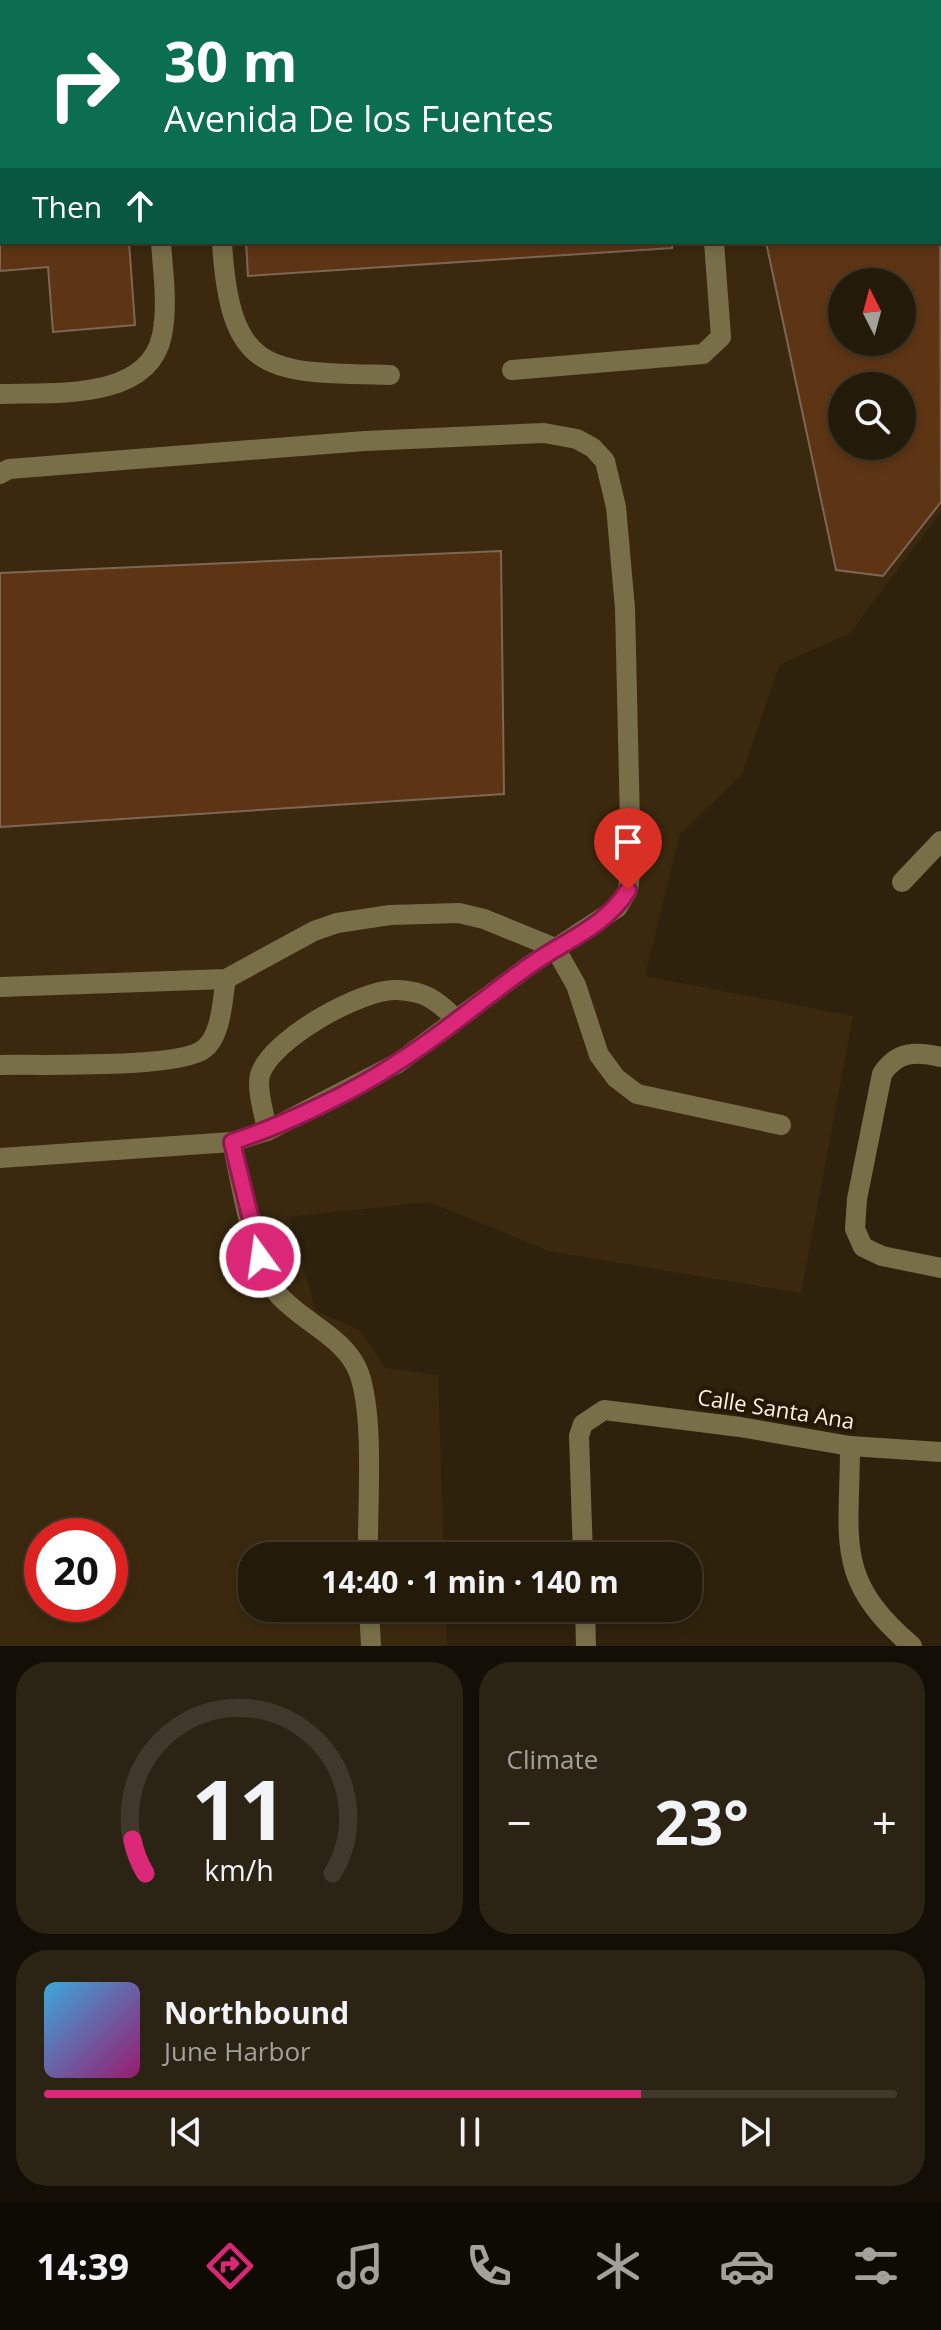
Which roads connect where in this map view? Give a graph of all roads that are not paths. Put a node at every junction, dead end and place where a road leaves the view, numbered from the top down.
1 (161, 244) edge
2 (222, 244) edge
3 (714, 244) edge
4 (512, 370) dead end
5 (390, 375) dead end
6 (0, 394) edge
7 (0, 474) edge
8 (941, 841) edge
9 (902, 882) dead end
10 (555, 948) junction
11 (226, 979) junction
12 (0, 987) edge
13 (455, 1018) junction
14 (941, 1057) edge
15 (0, 1065) edge
16 (781, 1125) dead end
17 (267, 1131) junction
18 (232, 1142) junction
19 (0, 1158) edge
20 (941, 1268) edge
21 (850, 1446) junction
22 (941, 1452) edge
23 (368, 1542) edge
24 (583, 1542) edge
25 (370, 1622) edge
26 (585, 1622) edge
27 (371, 1646) edge
28 (586, 1646) edge
29 (912, 1646) edge

1 - 6 street
2 - 5 street
3 - 4 street
7 - 10 street
8 - 9 street
10 - 11 street
10 - 13 street
10 - 16 street
11 - 12 street
11 - 15 street
13 - 17 street
13 - 17 street
14 - 20 street
17 - 18 street
18 - 19 street
18 - 23 street
21 - 22 street, Calle Santa Ana
21 - 24 street, Calle Santa Ana
21 - 29 street
25 - 27 street
26 - 28 street

